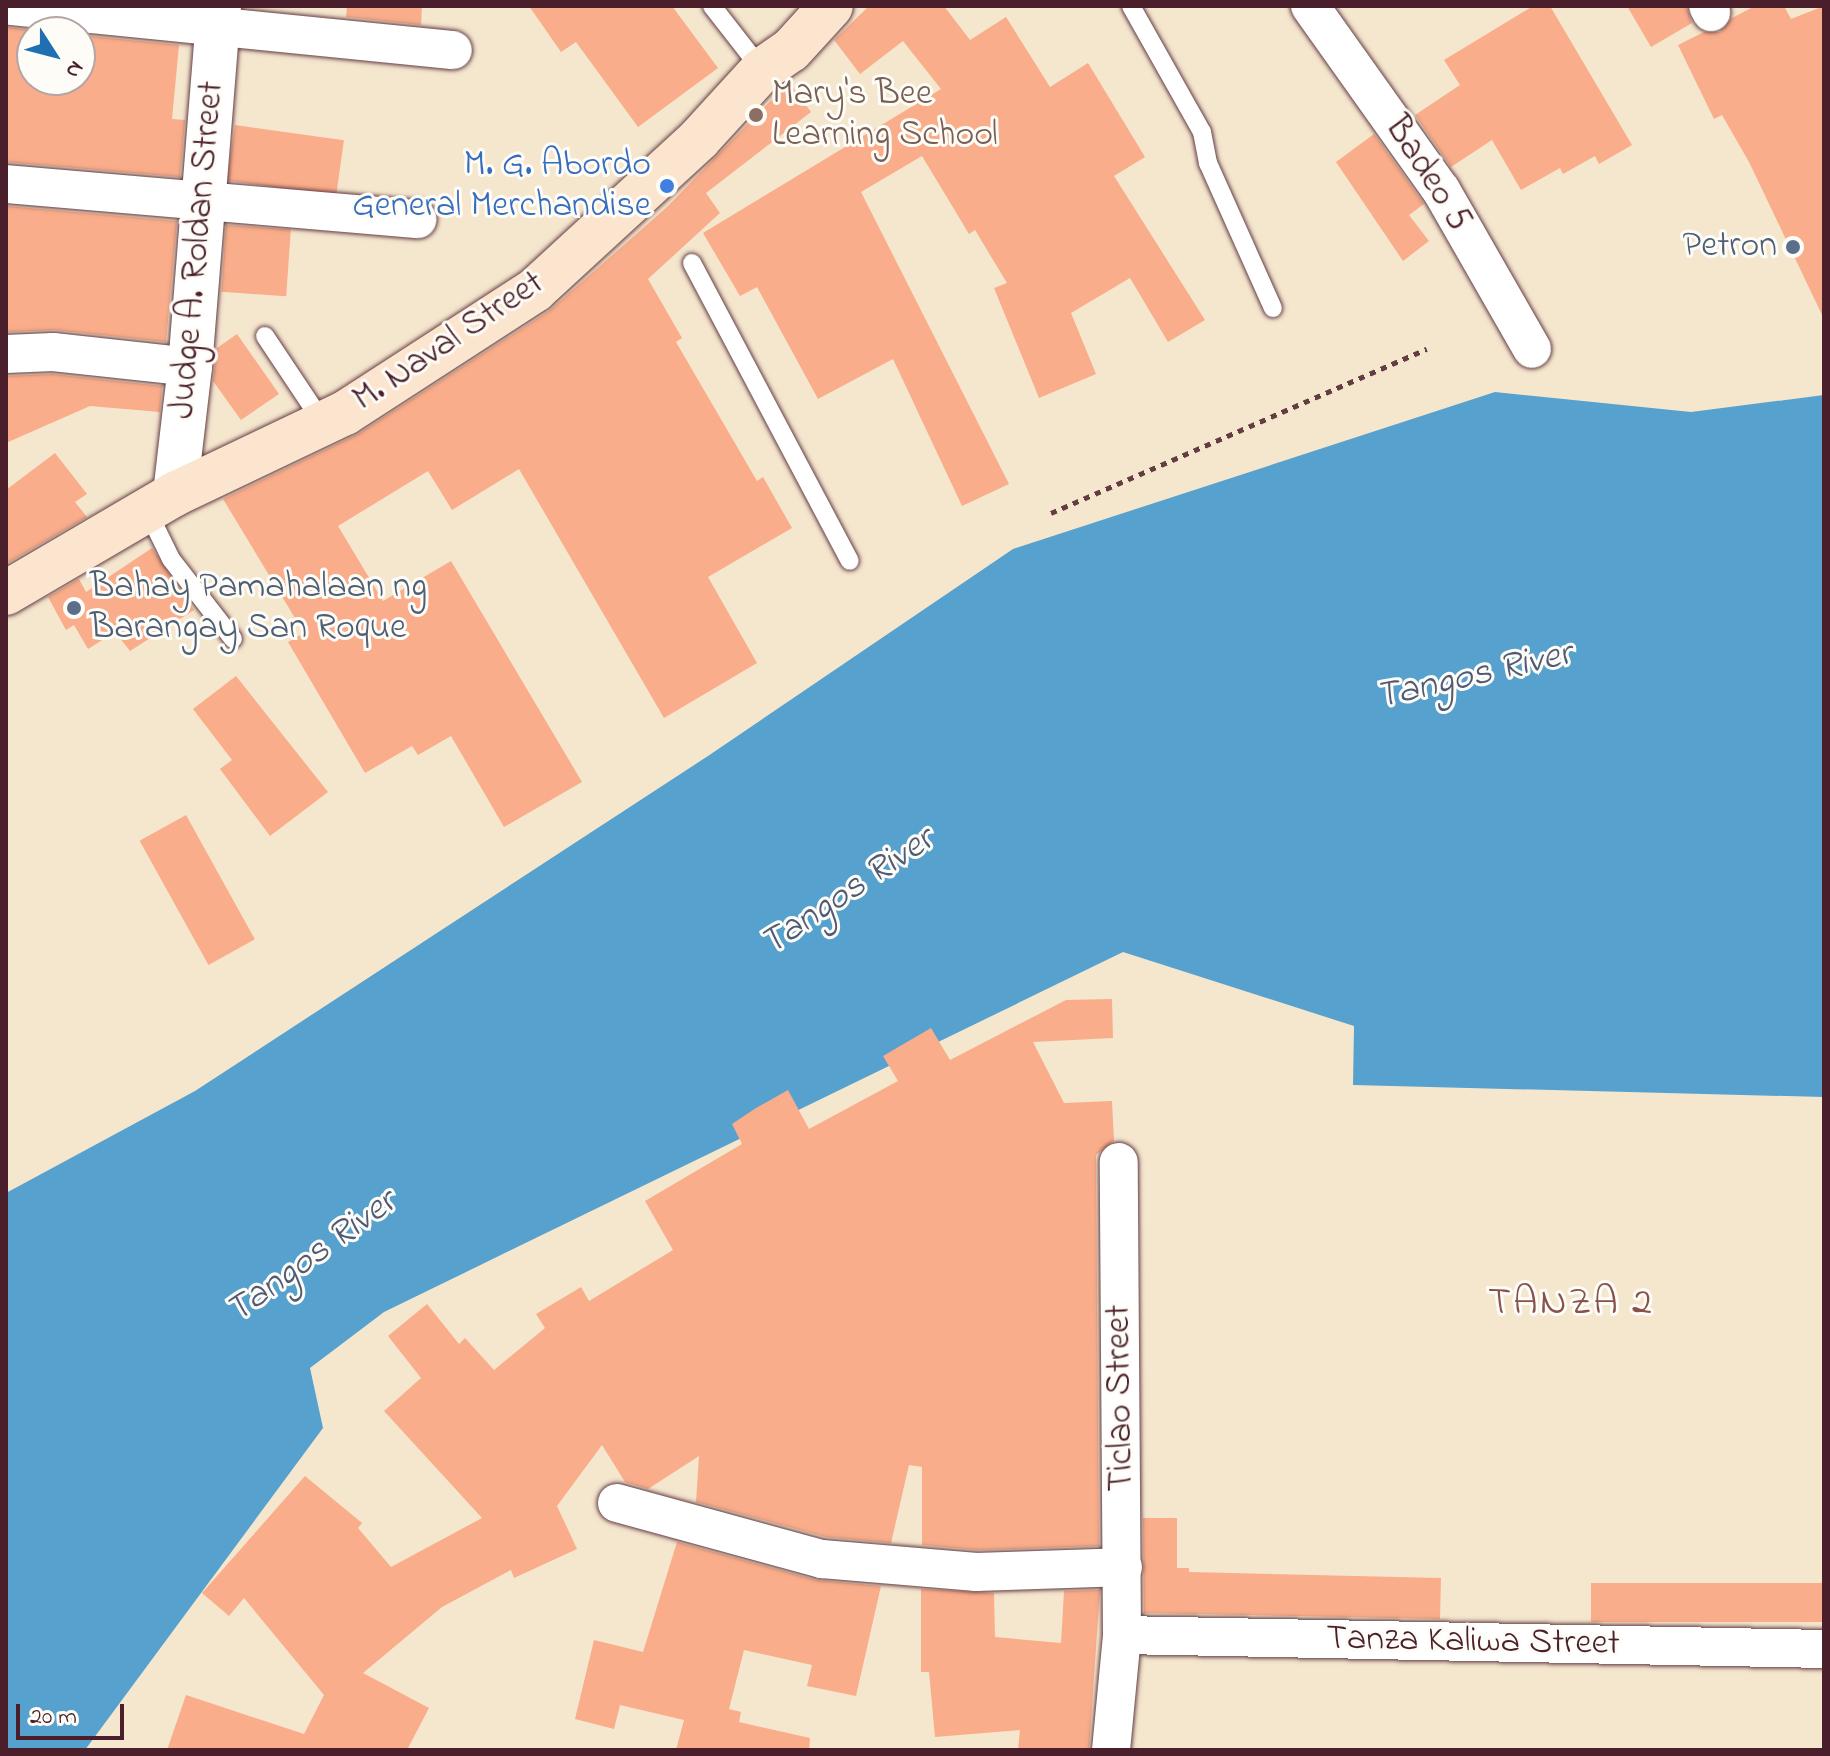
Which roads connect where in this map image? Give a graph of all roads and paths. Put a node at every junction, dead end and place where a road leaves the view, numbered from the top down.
1 (11, 6) edge
2 (712, 6) edge
3 (1131, 6) edge
4 (1310, 6) edge
5 (817, 11) edge
6 (218, 17) edge
7 (453, 50) dead end
8 (762, 70) junction
9 (6, 184) edge
10 (203, 203) junction
11 (418, 219) dead end
12 (692, 263) dead end
13 (1273, 308) dead end
14 (265, 336) dead end
15 (1427, 349) dead end
16 (1532, 349) dead end
17 (6, 354) edge
18 (190, 367) junction
19 (321, 420) junction
20 (162, 503) junction
21 (1051, 513) dead end
22 (850, 561) dead end
23 (6, 593) edge
24 (233, 639) dead end
25 (1119, 1162) dead end
26 (617, 1503) dead end
27 (1123, 1567) junction
28 (1122, 1635) junction
29 (1824, 1649) edge
30 (1111, 1750) edge

1 - 6 street
2 - 8 lane
3 - 13 lane
4 - 16 street, Badeo 5
5 - 8 main road, M. Naval Street
6 - 7 street
6 - 10 street, Judge A. Roldan Street
8 - 19 main road, M. Naval Street
9 - 10 street
10 - 11 street
10 - 18 street, Judge A. Roldan Street
12 - 22 lane
14 - 19 lane
15 - 21 path
17 - 18 street
18 - 20 street, Judge A. Roldan Street
19 - 20 main road, M. Naval Street
20 - 23 main road, M. Naval Street
20 - 24 lane
25 - 27 street, Ticlao Street
26 - 27 street
27 - 28 street, Ticlao Street
28 - 29 street, Tanza Kaliwa Street
28 - 30 street, Ticlao Street

